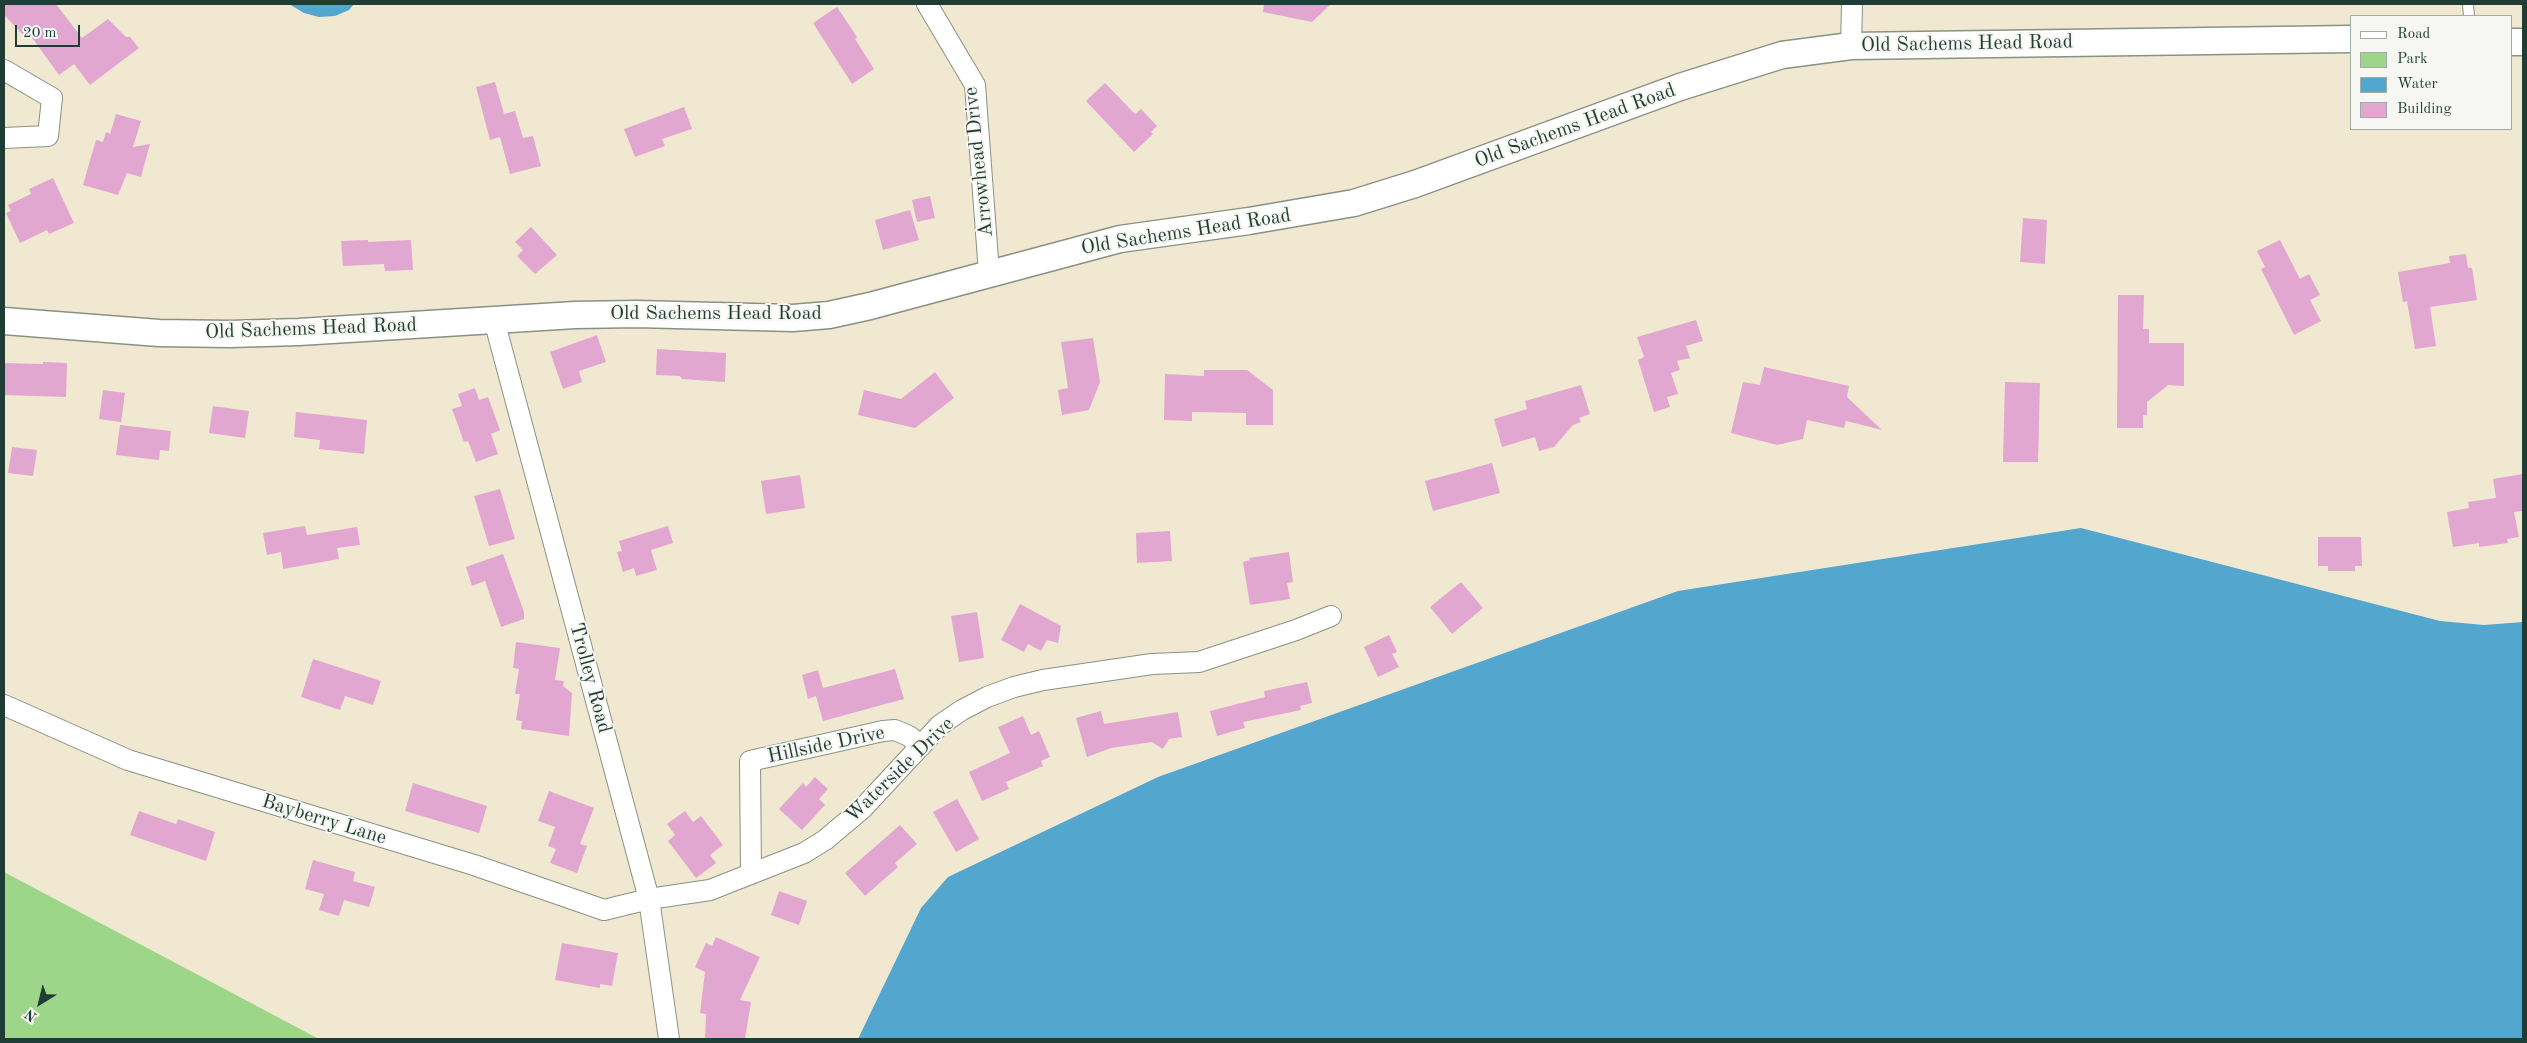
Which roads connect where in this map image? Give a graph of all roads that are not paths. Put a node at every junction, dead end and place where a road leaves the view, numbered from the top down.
1 (927, 4) edge
2 (1852, 4) edge
3 (2350, 39) edge
4 (1851, 46) junction
5 (4, 70) edge
6 (4, 138) edge
7 (989, 273) junction
8 (494, 320) junction
9 (4, 321) edge
10 (1331, 616) dead end
11 (4, 706) edge
12 (921, 746) junction
13 (751, 874) junction
14 (650, 899) junction
15 (669, 1039) edge

1 - 7 street, Arrowhead Drive
2 - 4 street
3 - 4 street, Old Sachems Head Road
4 - 7 street, Old Sachems Head Road
5 - 6 street
7 - 8 street, Old Sachems Head Road
8 - 9 street, Old Sachems Head Road
8 - 14 street, Trolley Road
10 - 12 street, Waterside Drive
11 - 14 street, Bayberry Lane
12 - 13 street, Waterside Drive
12 - 13 street, Hillside Drive
13 - 14 street, Waterside Drive
14 - 15 street, Trolley Road

